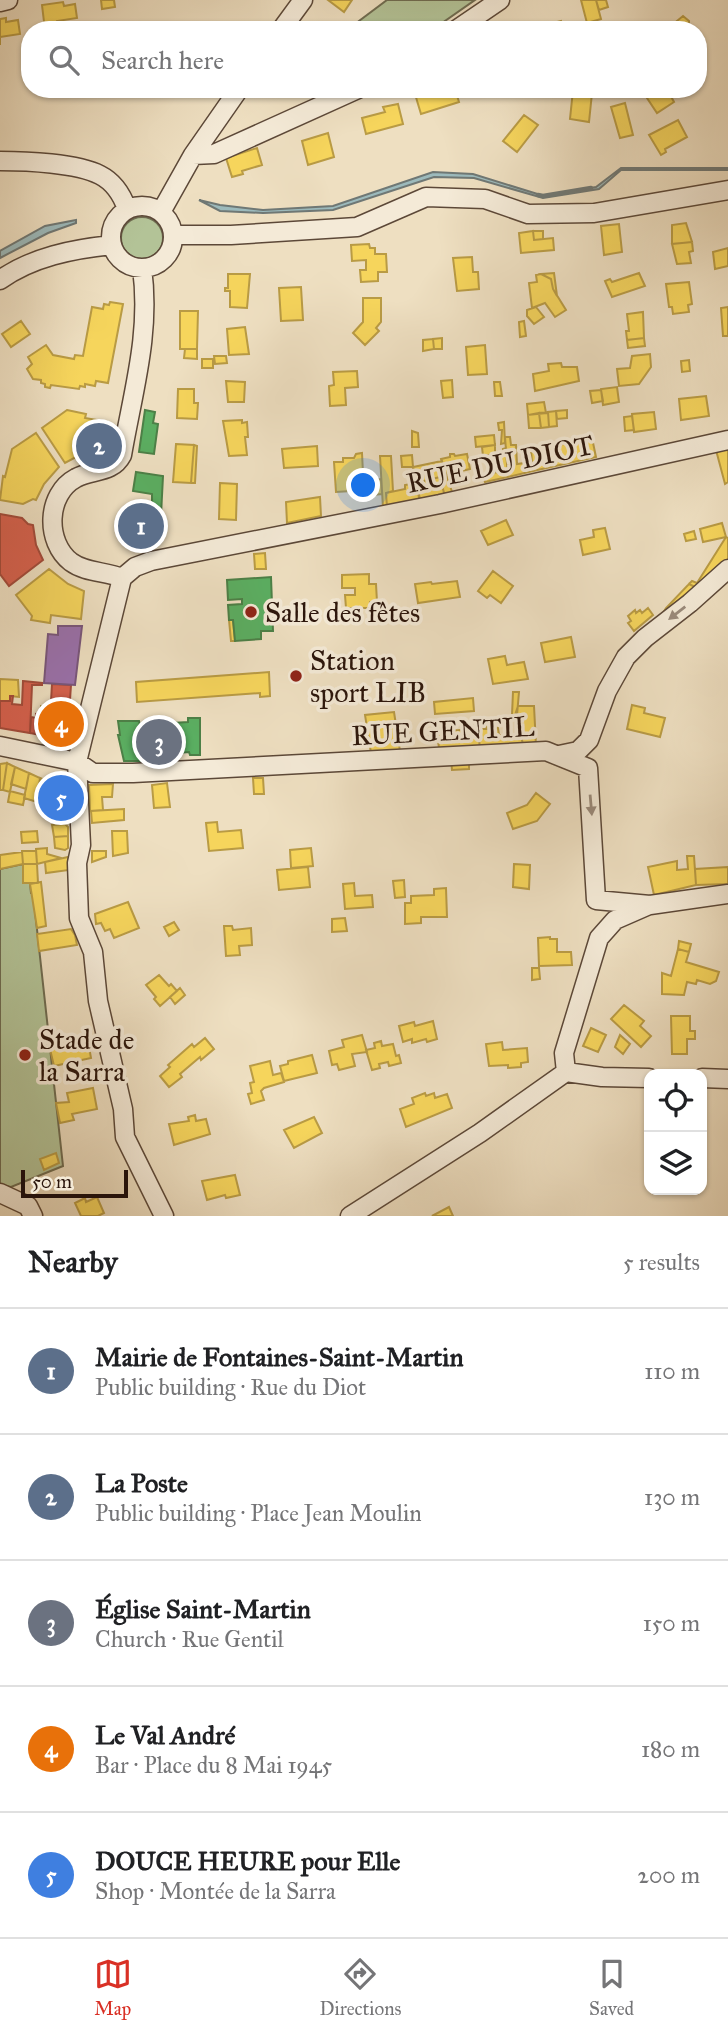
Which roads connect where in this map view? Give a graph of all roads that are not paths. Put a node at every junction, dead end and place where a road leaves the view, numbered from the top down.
1 (8, 0) edge
2 (303, 0) edge
3 (500, 0) edge
4 (0, 2) edge
5 (288, 21) edge
6 (469, 21) edge
7 (233, 98) edge
8 (338, 98) edge
9 (193, 155) junction
10 (0, 161) edge
11 (728, 190) edge
12 (127, 209) junction
13 (161, 212) junction
14 (173, 235) junction
15 (112, 245) junction
16 (142, 268) junction
17 (0, 280) edge
18 (728, 440) edge
19 (728, 569) edge
20 (122, 578) junction
21 (1, 744) edge
22 (559, 755) junction
23 (76, 762) junction
24 (728, 894) edge
25 (650, 905) junction
26 (566, 1072) junction
27 (644, 1078) edge
28 (707, 1078) edge
29 (728, 1079) edge
30 (0, 1193) edge
31 (33, 1216) edge
32 (164, 1216) edge
33 (350, 1216) edge

1 - 4 street
2 - 5 street
3 - 6 street
7 - 9 street
8 - 9 street
9 - 13 street
10 - 12 street
11 - 14 street
12 - 13 street
12 - 15 street
13 - 14 street
14 - 16 street
15 - 16 street
15 - 17 street
16 - 20 street
18 - 20 street, RUE DU DIOT
19 -> 22 street
20 - 23 street
21 - 23 street, RUE GENTIL
22 - 23 street, RUE GENTIL
22 -> 25 street, RUE GENTIL
23 - 32 street
24 - 25 street, RUE GENTIL
25 - 26 street
26 - 27 street
26 - 33 street
28 - 29 street
30 - 31 street

